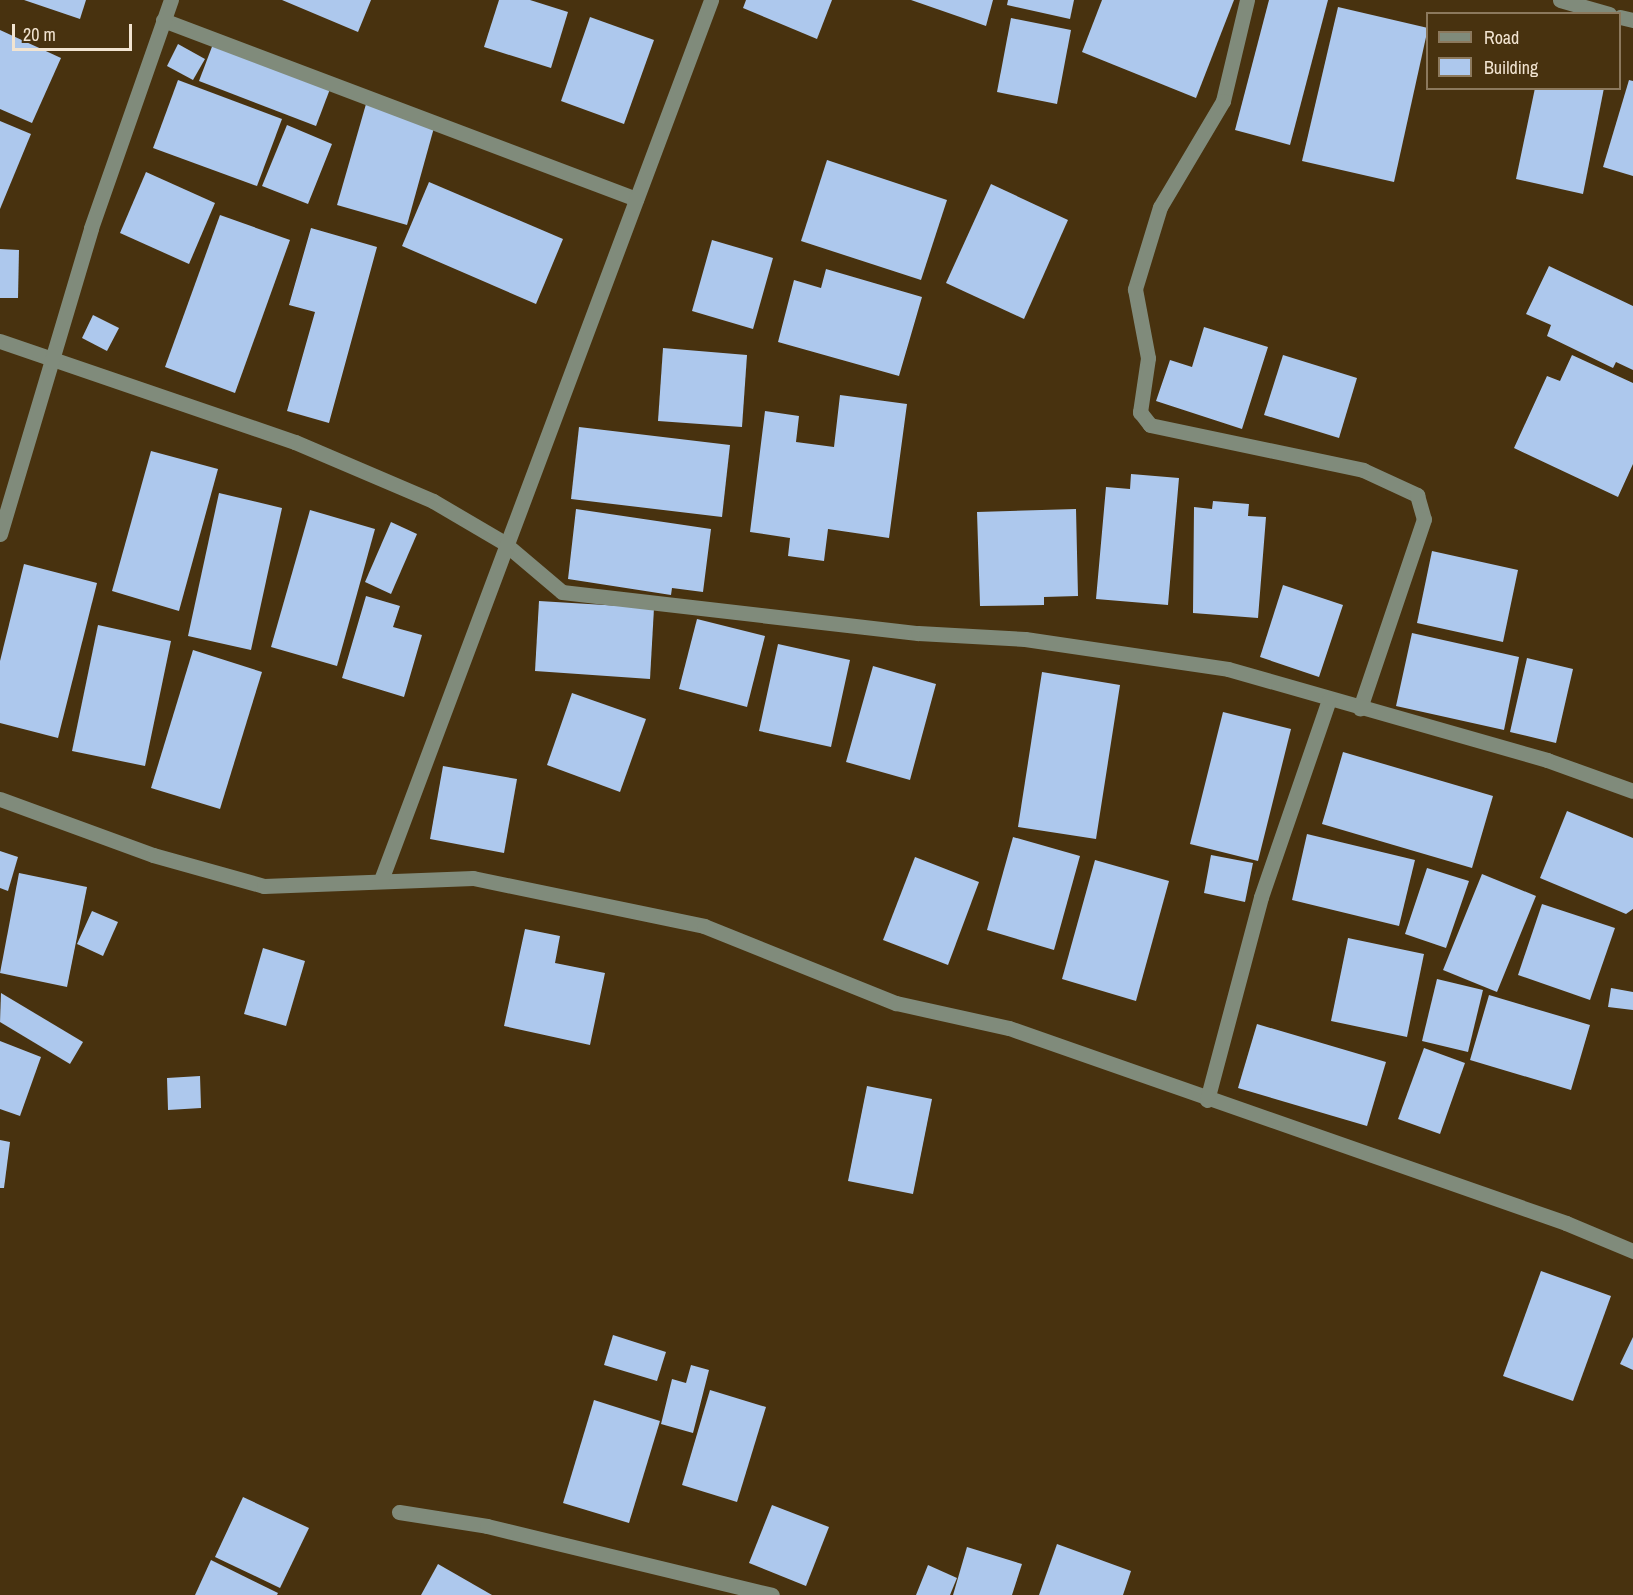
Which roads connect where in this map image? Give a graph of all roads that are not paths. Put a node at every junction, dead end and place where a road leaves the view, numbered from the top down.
1 (171, 0) edge
2 (711, 0) edge
3 (1247, 0) edge
4 (1560, 0) edge
5 (1602, 12) edge
6 (163, 20) junction
7 (636, 199) junction
8 (0, 341) edge
9 (51, 357) junction
10 (0, 534) edge
11 (503, 542) junction
12 (1329, 699) junction
13 (1360, 708) junction
14 (1633, 790) edge
15 (0, 799) edge
16 (381, 880) junction
17 (1207, 1100) junction
18 (1633, 1251) edge
19 (399, 1512) dead end
20 (772, 1595) edge

1 - 6 street
2 - 7 street
3 - 13 street
4 - 5 street
6 - 7 street
6 - 9 street
7 - 11 street
8 - 9 street
9 - 10 street
9 - 11 street
11 - 12 street
11 - 16 street
12 - 13 street
12 - 17 street
13 - 14 street
15 - 16 street
16 - 17 street
17 - 18 street
19 - 20 street

